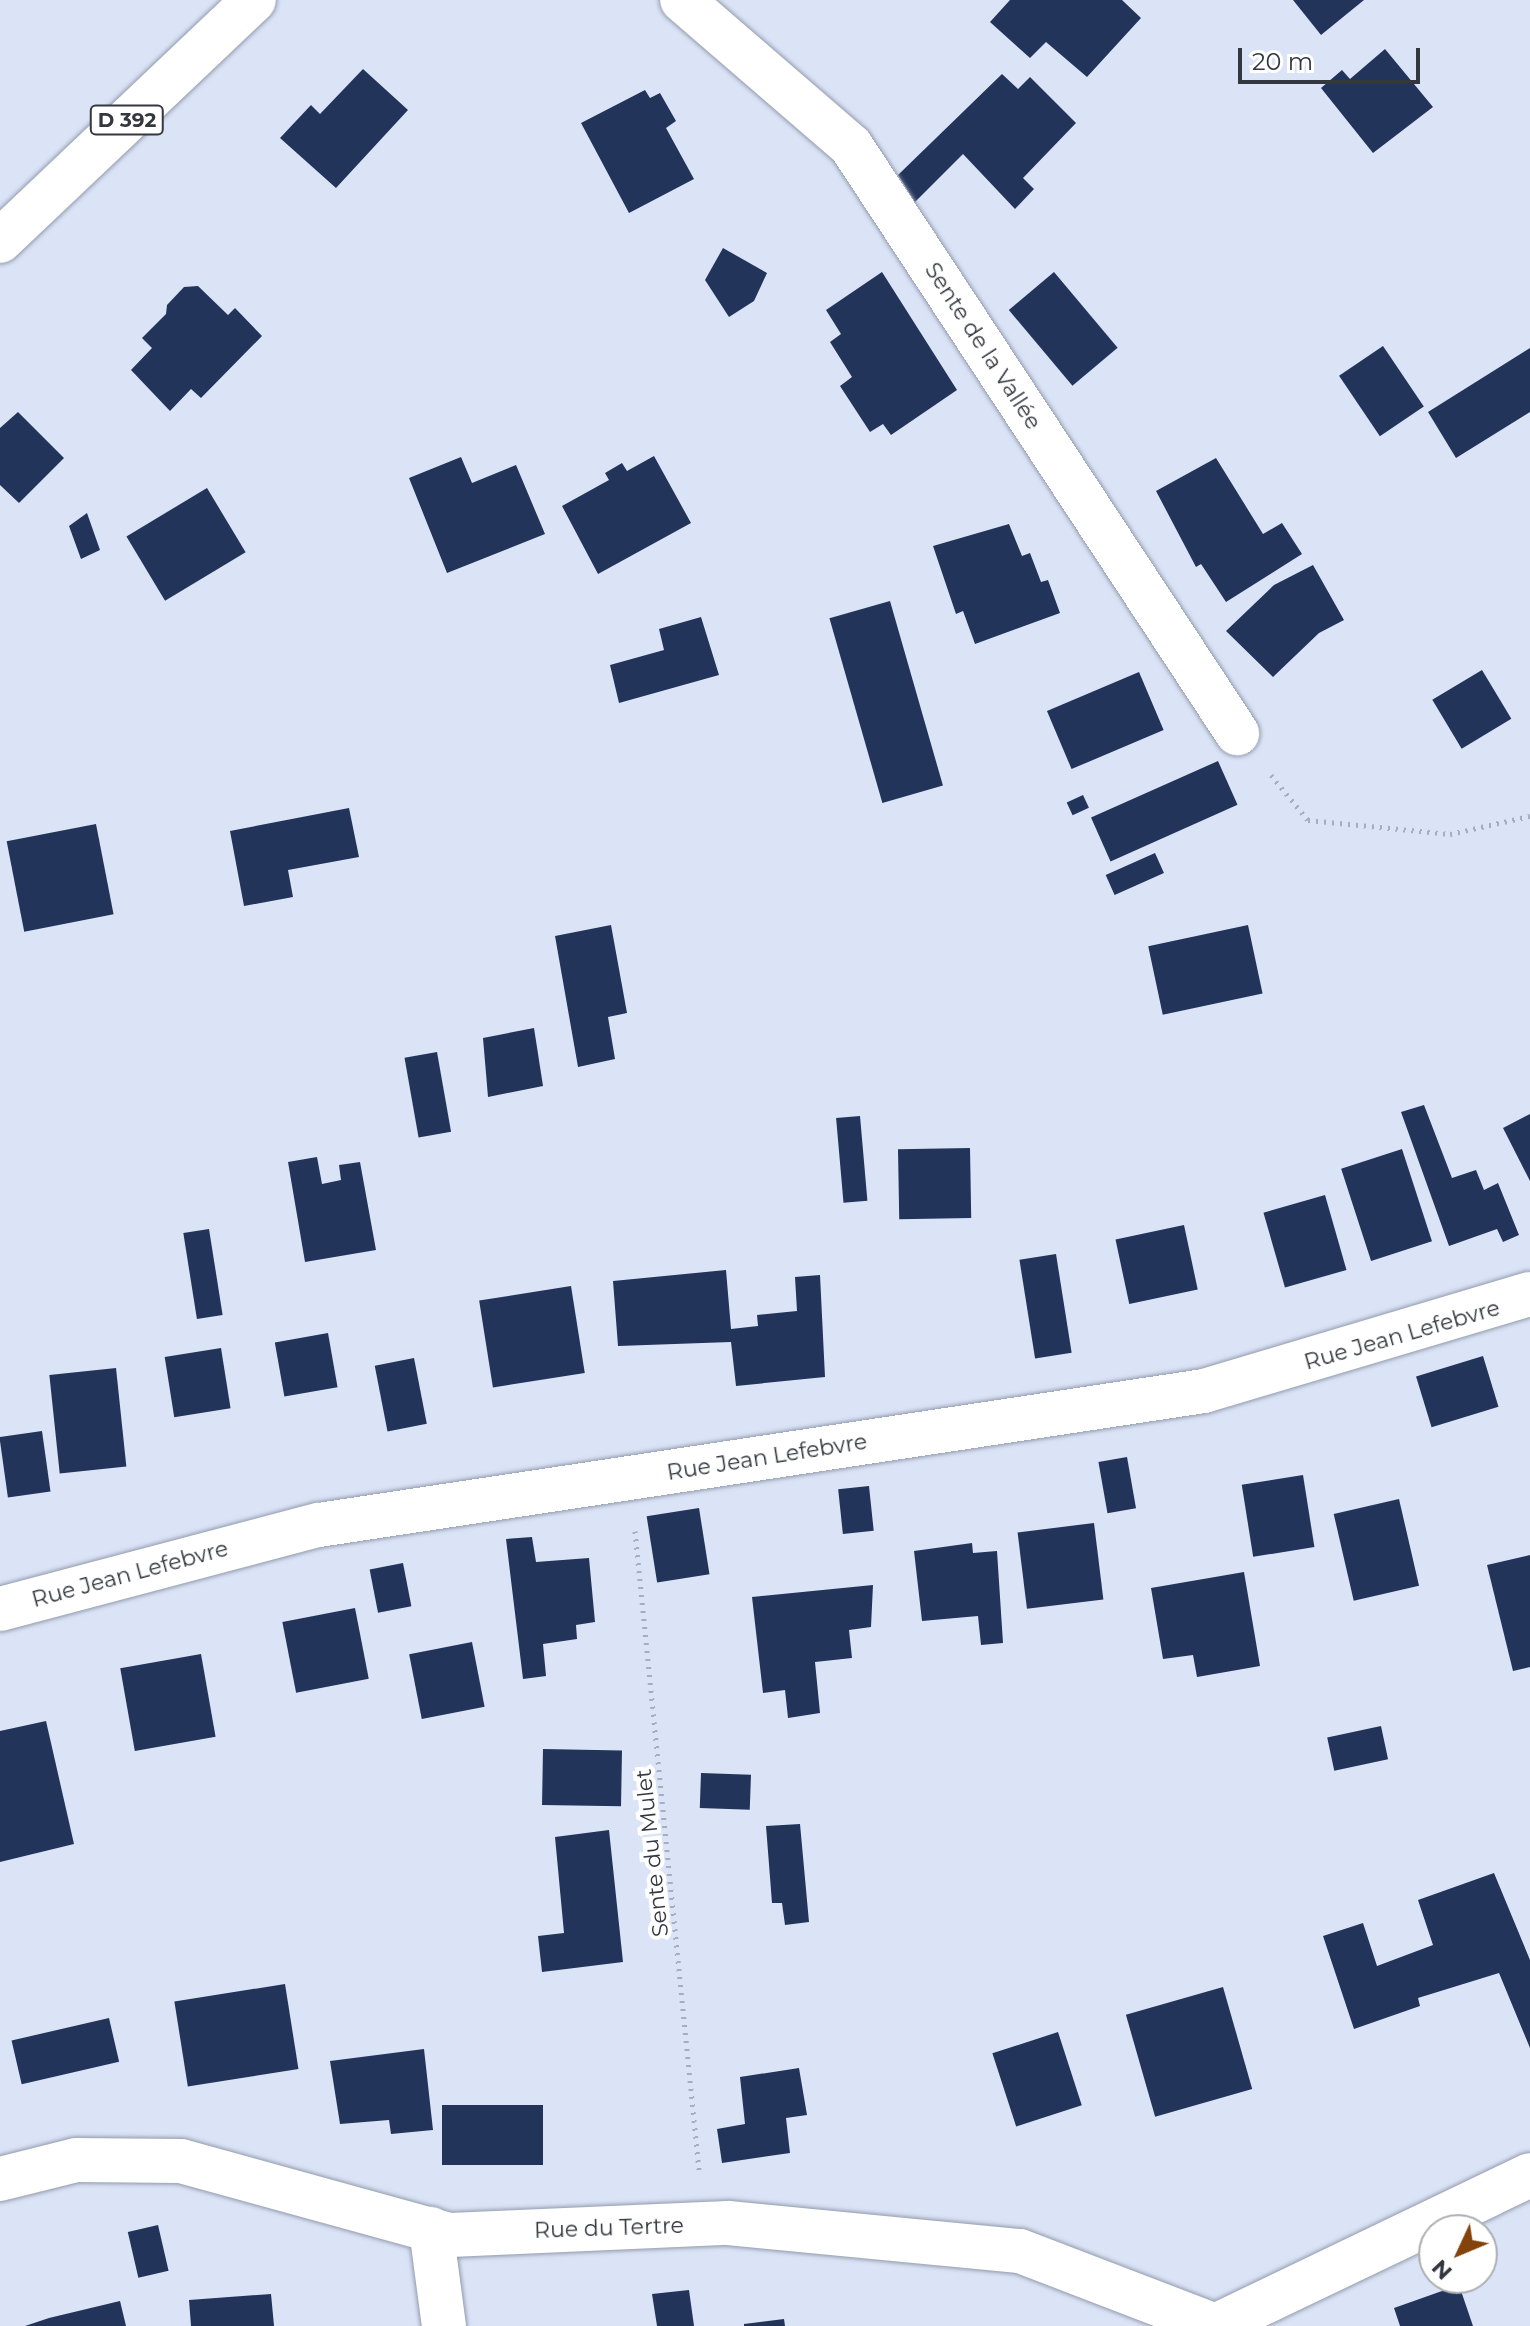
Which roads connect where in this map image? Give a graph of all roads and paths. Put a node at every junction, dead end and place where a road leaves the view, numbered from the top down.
1 (254, 0) edge
2 (682, 0) edge
3 (0, 241) edge
4 (1237, 733) joint
5 (1530, 816) edge
6 (1530, 1294) edge
7 (628, 1478) junction
8 (0, 1609) edge
9 (1530, 2175) edge
10 (0, 2179) edge
11 (702, 2224) junction
12 (431, 2229) junction
13 (444, 2326) edge
14 (1215, 2326) edge

1 - 3 street, D 392
2 - 4 street, Sente de la Vallée
4 - 5 path
6 - 7 street, Rue Jean Lefebvre
7 - 8 street, Rue Jean Lefebvre
7 - 11 path, Sente du Mulet
9 - 14 street
10 - 12 street, Rue du Tertre
11 - 12 street, Rue du Tertre
11 - 14 street, Rue du Tertre
12 - 13 street

